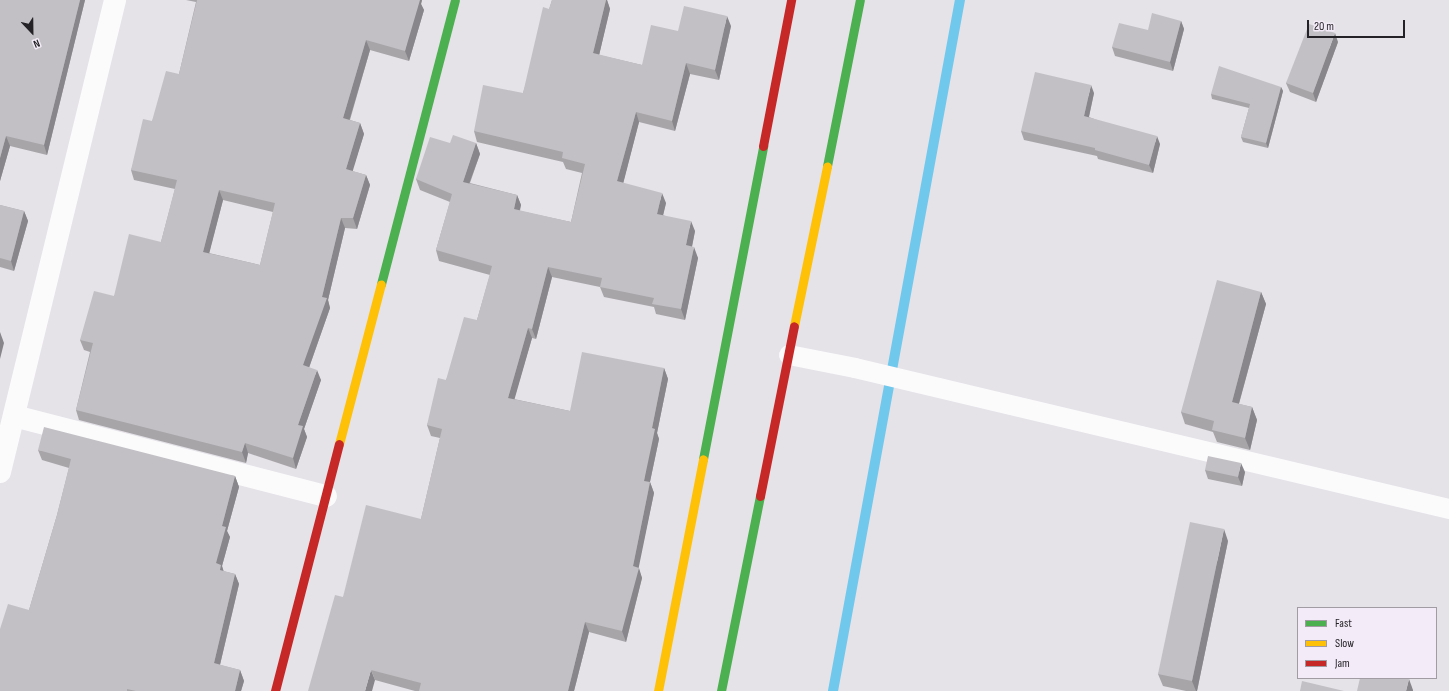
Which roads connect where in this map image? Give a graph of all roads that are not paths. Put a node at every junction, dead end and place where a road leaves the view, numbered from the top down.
1 (115, 0) edge
2 (455, 0) edge
3 (791, 0) edge
4 (860, 0) edge
5 (789, 355) junction
6 (14, 416) junction
7 (0, 472) edge
8 (326, 496) junction
9 (1449, 509) edge
10 (275, 691) edge
11 (658, 691) edge
12 (721, 691) edge

1 - 6 street
2 - 8 main road
3 - 11 main road
4 - 5 main road
5 - 9 lane
5 - 12 main road
6 - 7 street
6 - 8 street
8 - 10 main road

